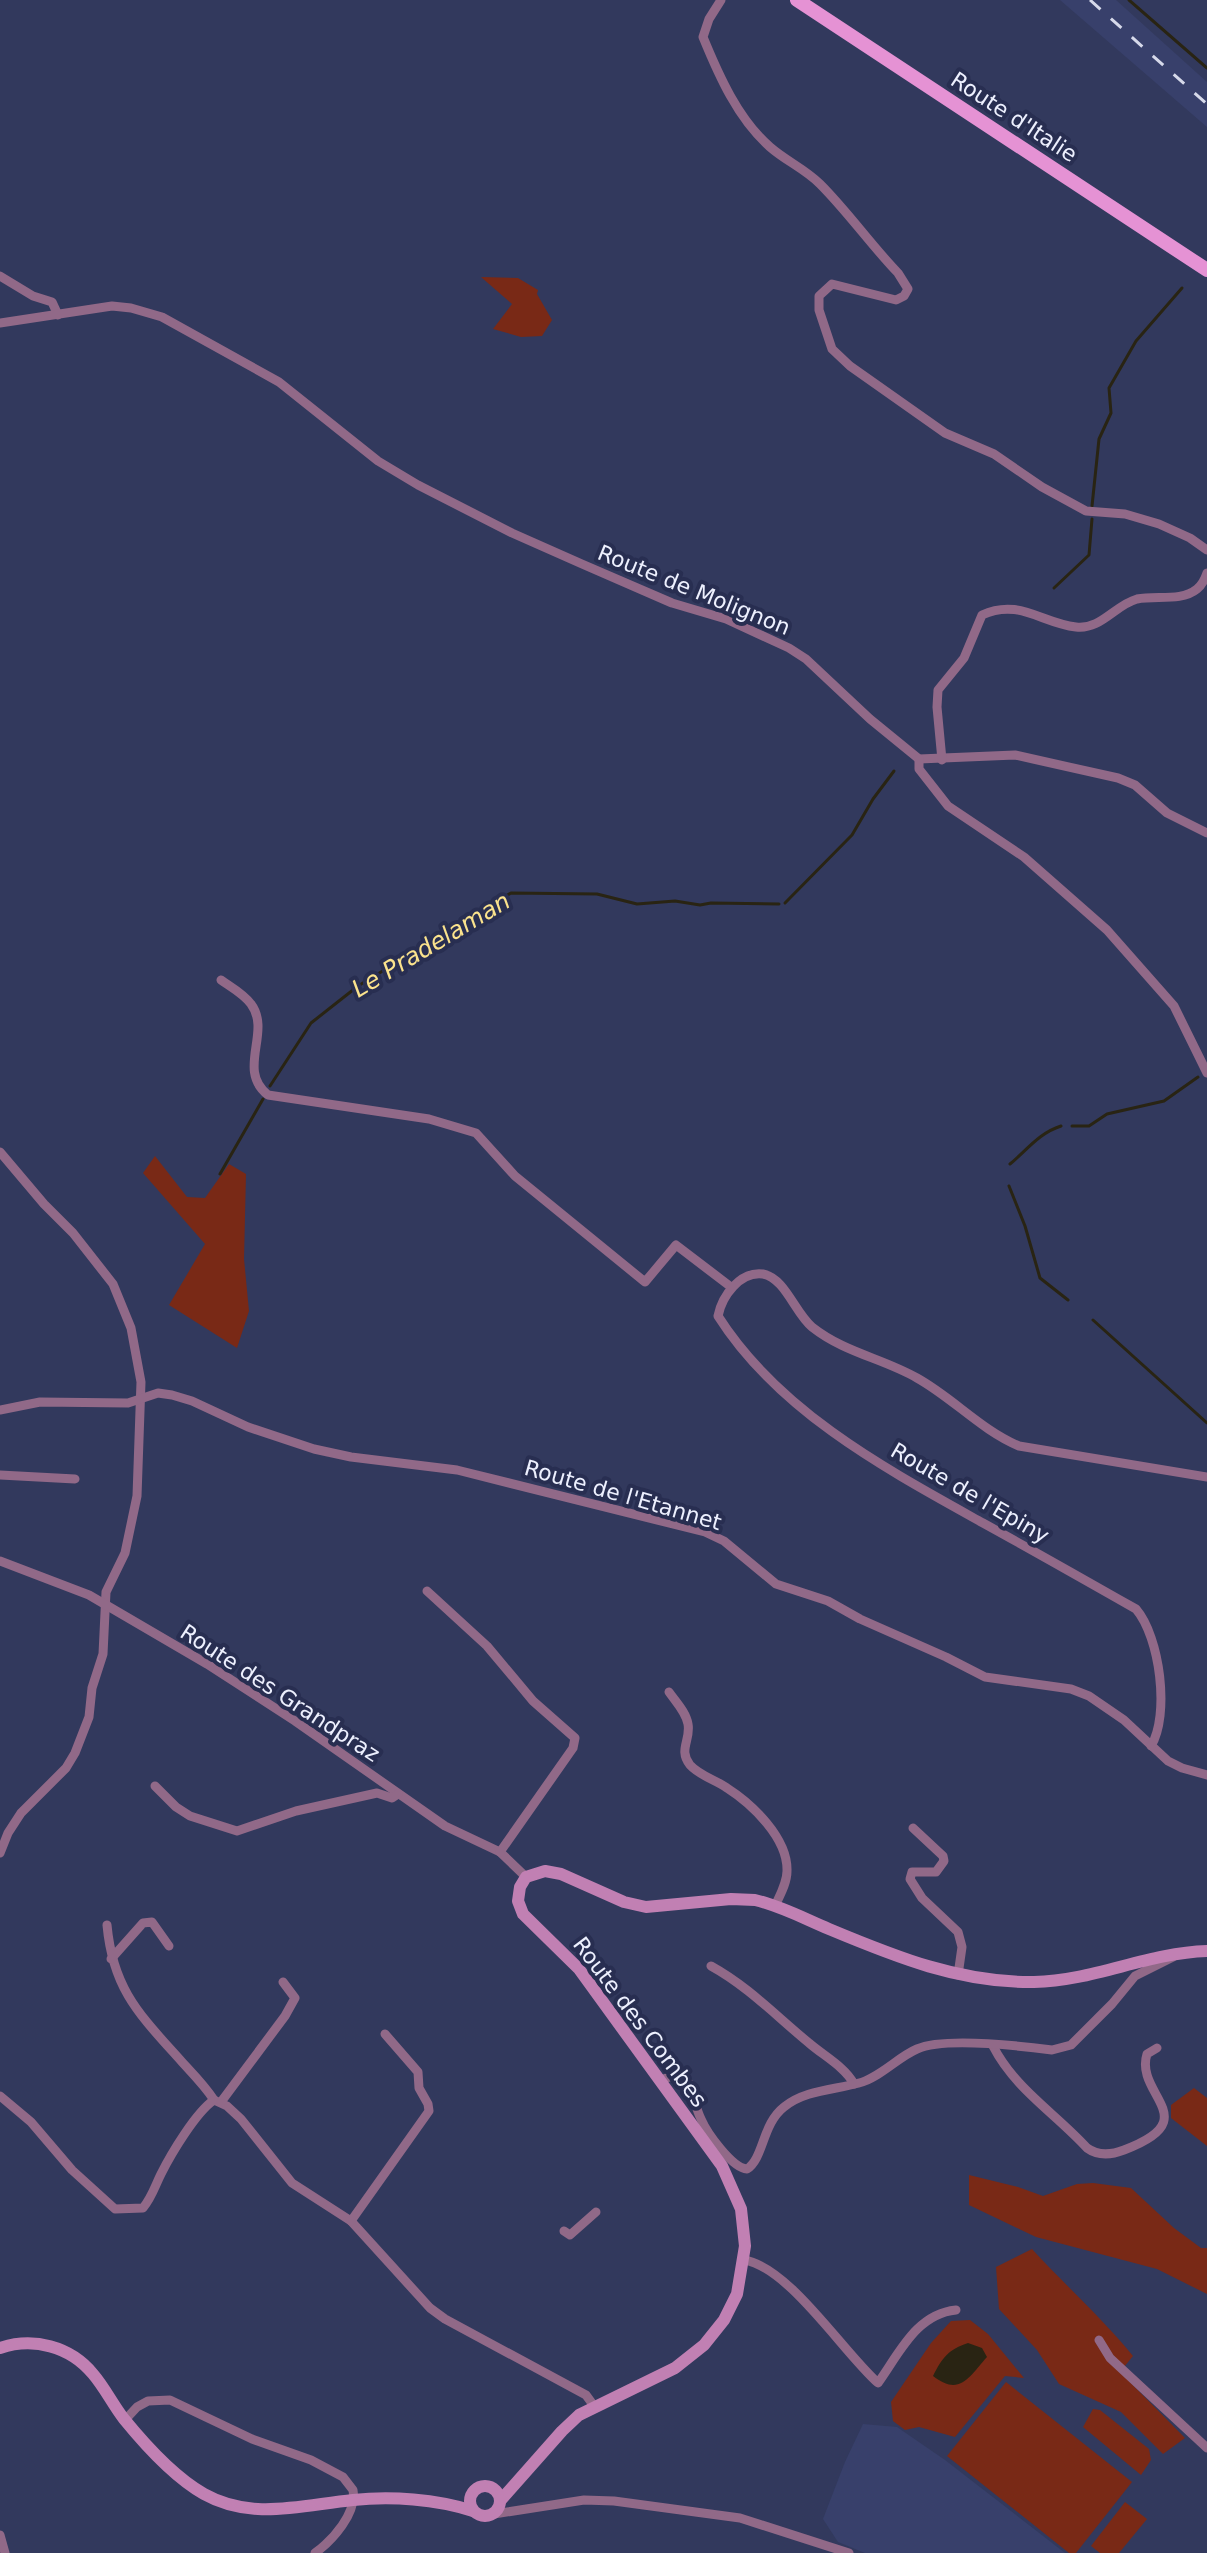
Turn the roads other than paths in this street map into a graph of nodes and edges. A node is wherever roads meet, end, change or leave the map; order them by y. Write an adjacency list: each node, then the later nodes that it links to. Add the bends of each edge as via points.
1 (721, 0): 7 (street, via 703,37 720,80 757,135 821,186 908,289 896,300 832,284 825,288 819,310 832,349 945,433 994,454 1086,511 1159,524)
2 (797, 0): 3 (main road, Route d'Italie)
3 (1207, 270)
4 (0, 276): 5 (street, via 52,302)
5 (58, 315): 6 (street, Route de Molignon); 9 (street, Route de Molignon, via 131,308 152,313 216,346 279,382 378,461 418,485 582,564 789,648)
6 (0, 323)
7 (1207, 550)
8 (1207, 573): 10 (street, via 1197,589 1182,596 1135,600 1093,626 1076,627 1010,607 982,615 964,658 938,690)
9 (919, 759): 10 (street); 13 (street, via 919,769 948,806 1024,857 1116,940 1174,1006)
10 (942, 760): 11 (street, via 1015,755 1118,778 1135,785 1167,813)
11 (1207, 833)
12 (221, 980): 15 (street, via 245,997 256,1013 253,1071 268,1095 429,1119 476,1133 515,1176 645,1282 676,1245)
13 (1207, 1073)
14 (0, 1152): 16 (street, via 113,1284 137,1349)
15 (731, 1287): 19 (street, via 752,1274 767,1275 812,1327 853,1352 918,1378 1019,1446); 25 (street, Route de l'Epiny, via 718,1316 731,1337 834,1435 1136,1609 1151,1633 1158,1676 1159,1726)
16 (140, 1400): 17 (street, Route de l'Etannet, via 40,1402); 23 (street, via 137,1496 125,1553 106,1592); 25 (street, Route de l'Etannet, via 158,1393 172,1395 314,1449 457,1470 705,1532 776,1584 828,1601 985,1677 1089,1696)
17 (0, 1410)
18 (0, 1475): 20 (street)
19 (1207, 1477)
20 (75, 1479)
21 (0, 1561): 23 (street, Route des Grandpraz)
22 (427, 1591): 30 (street, via 575,1738)
23 (106, 1605): 28 (street, Route des Grandpraz, via 278,1709); 31 (street, via 103,1654 75,1753 21,1813)
24 (669, 1692): 33 (street, via 687,1720 688,1762 739,1796 780,1842 787,1873)
25 (1151, 1746): 26 (street, Route de l'Etannet, via 1168,1761)
26 (1207, 1775)
27 (155, 1786): 28 (street, via 190,1816 237,1831 296,1811 377,1793 392,1798)
28 (398, 1794): 30 (street, Route des Grandpraz, via 445,1826)
29 (913, 1828): 40 (street, via 943,1856 936,1872 917,1870 910,1879 958,1932)
30 (500, 1852): 32 (street, Route des Grandpraz)
31 (0, 1853)
32 (526, 1877): 33 (street, via 553,1872 646,1907 731,1899); 45 (street, Route des Combes, via 518,1894 523,1914 573,1962)
33 (775, 1906): 40 (street, via 907,1961)
34 (107, 1925): 38 (street)
35 (169, 1946): 38 (street, via 152,1922 143,1923)
36 (1207, 1951): 37 (street)
37 (1173, 1953): 40 (street, via 1060,1980); 43 (street, via 1168,1961 1127,1982 1066,2048)
38 (111, 1959): 48 (street, via 141,2015)
39 (711, 1966): 46 (street, via 751,1991)
40 (958, 1975)
41 (283, 1982): 48 (street, via 295,1998)
42 (385, 2034): 50 (street, via 418,2072 429,2111)
43 (993, 2046): 44 (street, via 1041,2106 1087,2148 1107,2154 1134,2146 1163,2124 1164,2108 1145,2065 1147,2054); 46 (street, via 918,2048)
44 (1157, 2048)
45 (660, 2080): 46 (street, via 676,2075 688,2082 701,2120 731,2161 747,2169 756,2162 771,2120 784,2106); 52 (street, Route des Combes, via 731,2181 742,2217)
46 (854, 2084)
47 (0, 2096): 48 (street, via 92,2189 115,2209 129,2210 143,2208 152,2197 204,2109)
48 (218, 2101): 50 (street, via 241,2119 292,2183)
49 (596, 2212): 51 (street, via 570,2235)
50 (351, 2221): 56 (street, via 430,2308 586,2395)
51 (564, 2231)
52 (744, 2260): 53 (street, via 793,2292 878,2383 919,2325); 56 (street, Route des Combes, via 737,2294 704,2345 665,2373)
53 (956, 2310)
54 (1099, 2340): 58 (street, via 1110,2358)
55 (1, 2348): 57 (street, via 38,2343 75,2357)
56 (594, 2406): 59 (street, Route des Combes, via 566,2426)
57 (125, 2420): 62 (street, via 185,2481 224,2504 265,2511); 62 (street, via 151,2400 176,2402 329,2469 349,2482)
58 (1207, 2448)
59 (525, 2474): 60 (street); 63 (street, Route des Combes)
60 (487, 2486): 61 (street); 63 (street)
61 (473, 2491): 64 (street); 65 (street)
62 (355, 2500): 64 (street); 70 (street, via 333,2536)
63 (501, 2500): 66 (street); 67 (street, Route des Combes)
64 (438, 2503): 65 (street)
65 (473, 2511): 67 (street, via 483,2517)
66 (515, 2511): 67 (street); 71 (street, via 593,2500 696,2512 757,2523)
67 (494, 2514)
68 (0, 2535): 69 (street)
69 (5, 2553)
70 (315, 2553)
71 (849, 2553)

